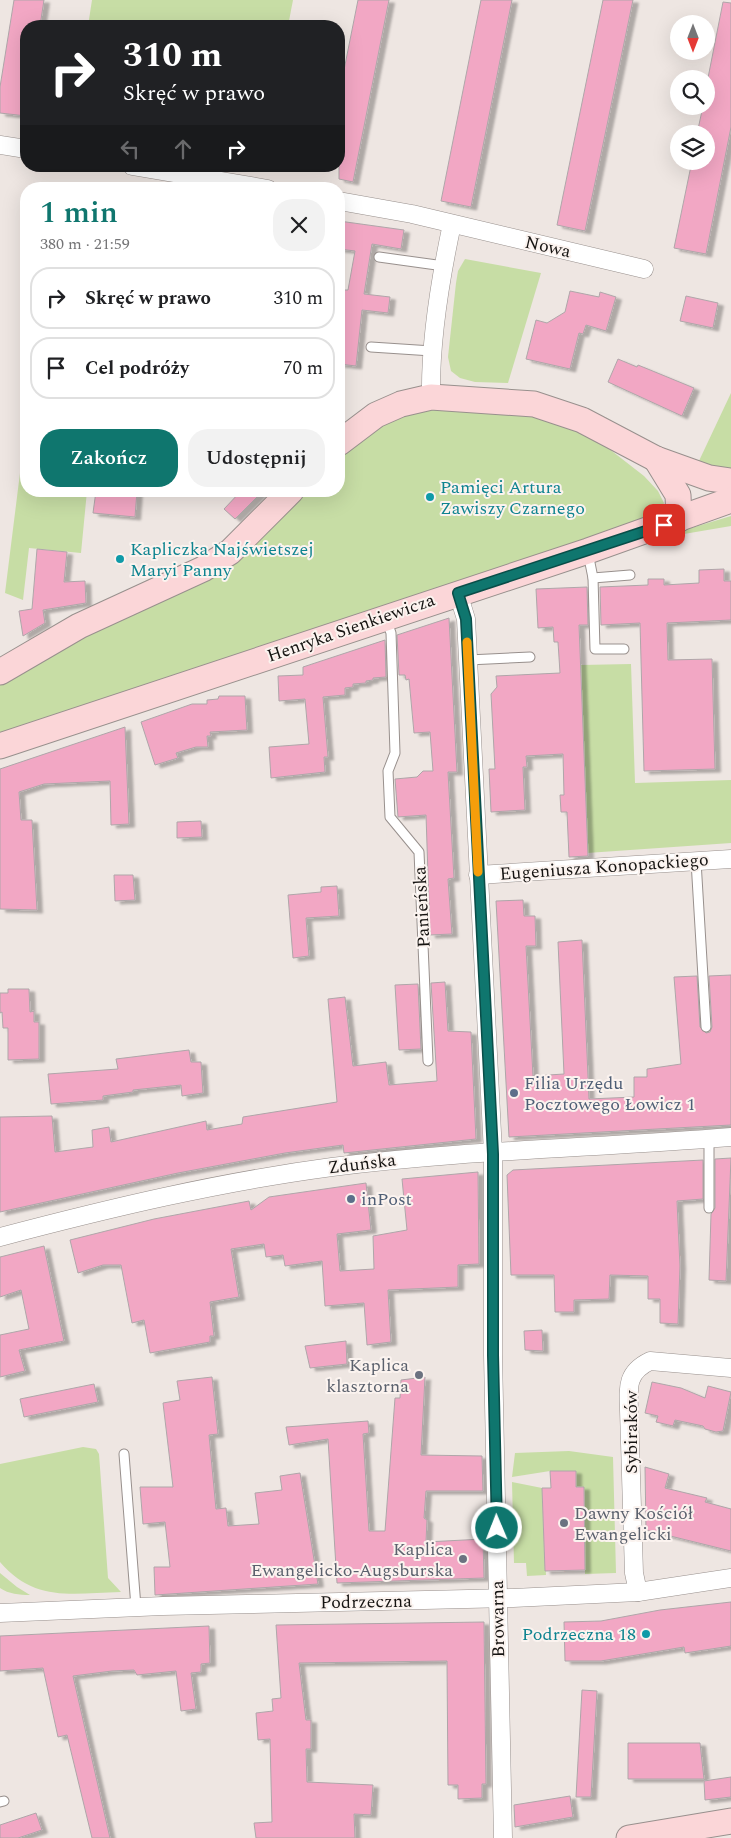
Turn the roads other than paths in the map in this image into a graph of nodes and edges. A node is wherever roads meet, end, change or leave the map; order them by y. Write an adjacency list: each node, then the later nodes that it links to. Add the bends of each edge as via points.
1 (0, 145): 2 (street)
2 (20, 148)
3 (165, 172): 4 (street)
4 (220, 182)
5 (345, 202): 6 (street, Nowa)
6 (452, 224): 8 (street); 9 (street, Nowa)
7 (379, 257): 8 (lane)
8 (444, 266): 11 (street)
9 (644, 269)
10 (371, 347): 11 (lane)
11 (432, 351): 12 (street)
12 (431, 397): 13 (street, via 401,404 376,415); 14 (street, via 534,404 582,420)
13 (345, 437)
14 (656, 459): 15 (street, via 709,478); 18 (street, via 678,494)
15 (731, 481)
16 (285, 497): 27 (street, via 230,552 203,569 79,626)
17 (731, 500): 18 (street, Henryka Sienkiewicza)
18 (679, 519): 19 (street, Henryka Sienkiewicza)
19 (588, 551): 21 (lane); 22 (street, Henryka Sienkiewicza)
20 (630, 575): 21 (lane)
21 (593, 578): 24 (lane, via 595,649)
22 (458, 593): 23 (street, Henryka Sienkiewicza); 26 (street, Browarna, via 466,619)
23 (385, 617): 28 (street, Henryka Sienkiewicza); 33 (lane, Panieńska, via 391,633 395,753 388,771 390,818 419,852)
24 (624, 649)
25 (530, 657): 26 (lane)
26 (468, 660): 31 (street, Browarna)
27 (0, 672)
28 (0, 746)
29 (731, 858): 30 (street, Eugeniusza Konopackiego)
30 (696, 861): 31 (street, Eugeniusza Konopackiego); 32 (lane)
31 (478, 875): 36 (street, Browarna)
32 (706, 1027)
33 (428, 1060)
34 (731, 1137): 35 (street, Zduńska)
35 (709, 1139): 36 (street, Zduńska); 37 (lane)
36 (493, 1154): 38 (street, Zduńska, via 403,1159 250,1179); 43 (street, Browarna)
37 (709, 1208)
38 (0, 1237)
39 (731, 1368): 42 (street, Sybiraków, via 650,1361 639,1366 632,1376 628,1390 634,1573)
40 (124, 1454): 44 (lane)
41 (731, 1578): 42 (street, Podrzeczna)
42 (638, 1592): 43 (street, Podrzeczna)
43 (497, 1599): 44 (street, Podrzeczna); 47 (street, Browarna)
44 (136, 1608): 45 (street, Podrzeczna)
45 (0, 1613)
46 (731, 1821): 48 (street)
47 (502, 1838)
48 (629, 1838)

